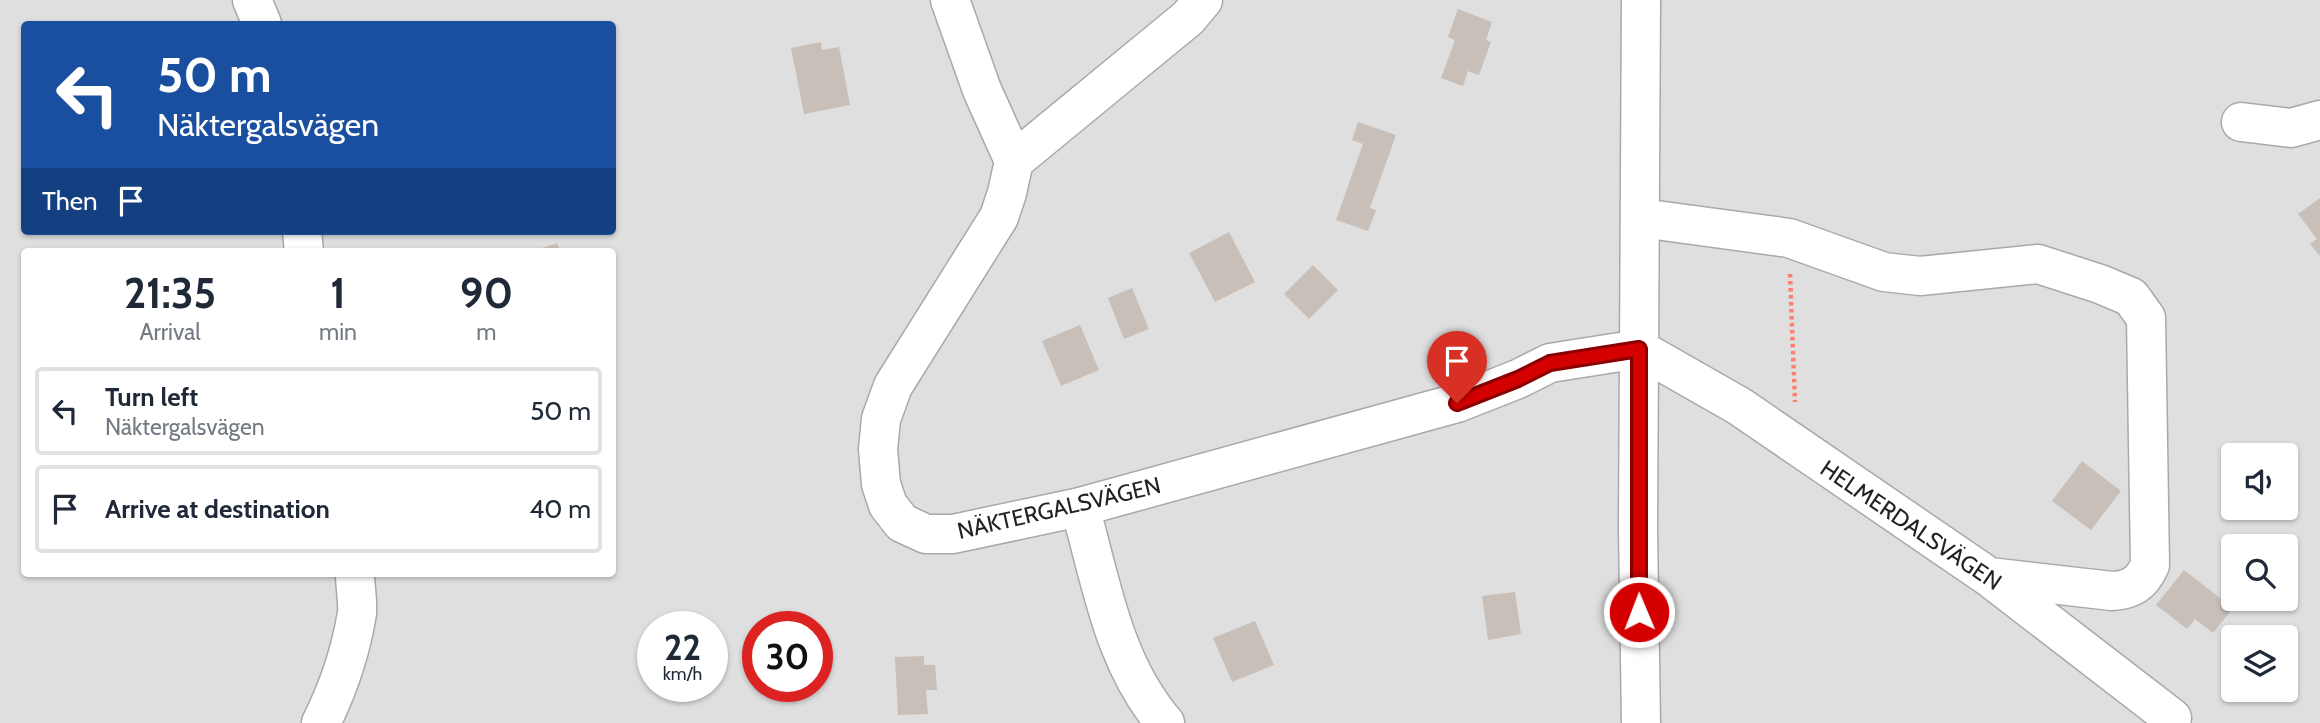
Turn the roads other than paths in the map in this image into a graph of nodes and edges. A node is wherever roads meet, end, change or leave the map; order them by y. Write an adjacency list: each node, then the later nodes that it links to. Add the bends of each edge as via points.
1 (252, 0): 5 (street)
2 (950, 0): 8 (street, via 982,90)
3 (1203, 0): 8 (street, via 1188,18)
4 (1641, 0): 9 (street)
5 (261, 21)
6 (2320, 120): 7 (street, via 2291,128)
7 (2241, 122)
8 (1014, 161): 11 (street, NÄKTERGALSVÄGEN, via 999,217 893,386 881,419 881,484 888,505 902,523 926,534 953,534)
9 (1641, 218): 10 (street); 13 (street, via 1789,238 1884,272 1920,276 2038,264 2131,297 2146,318 2150,565 2144,579 2128,590 2112,591)
10 (1639, 349): 11 (street, NÄKTERGALSVÄGEN, via 1550,363 1457,403); 13 (street, HELMERDALSVÄGEN, via 1739,406); 17 (street)
11 (1080, 507): 16 (street, via 1117,641 1136,683)
12 (355, 577): 15 (street, via 357,610)
13 (1989, 577): 14 (street, HELMERDALSVÄGEN)
14 (2172, 718)
15 (321, 723)
16 (1165, 723)
17 (1641, 723)

